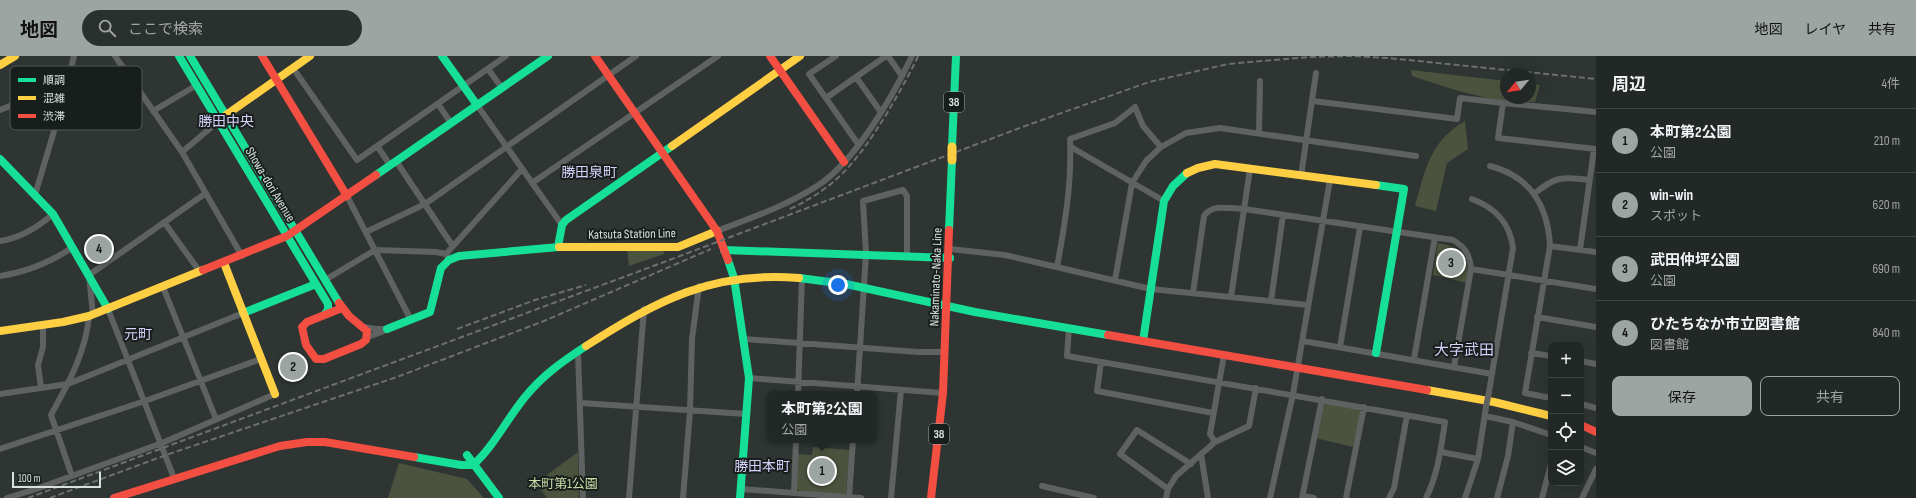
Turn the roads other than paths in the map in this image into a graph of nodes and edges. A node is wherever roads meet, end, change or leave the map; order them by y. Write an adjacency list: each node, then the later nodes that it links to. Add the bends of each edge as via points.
1 (15, 56): 20 (street)
2 (74, 56): 21 (street)
3 (115, 56): 22 (street)
4 (179, 56): 32 (street, Showa-dori Avenue)
5 (190, 56): 49 (street, Showa-dori Avenue)
6 (262, 56): 30 (street)
7 (310, 56): 23 (street)
8 (442, 56): 33 (street)
9 (506, 56): 24 (street)
10 (595, 56): 27 (street)
11 (636, 56): 27 (street)
12 (718, 56): 48 (street)
13 (770, 56): 25 (street)
14 (800, 56): 25 (street)
15 (836, 56): 36 (street, via 809,74)
16 (887, 56): 28 (street); 29 (street)
17 (912, 56): 28 (street)
18 (956, 56): 102 (street, Nakaminato-Naka Line / 38, bridge)
19 (546, 57): 34 (street)
20 (0, 65)
21 (72, 66)
22 (122, 66)
23 (293, 68): 30 (street); 55 (street, via 357,160)
24 (488, 69): 33 (street); 34 (street)
25 (780, 70): 61 (street); 64 (street)
26 (1316, 73): 37 (street)
27 (608, 76): 48 (street); 58 (street)
28 (902, 76): 46 (street)
29 (856, 77): 36 (street); 46 (street)
30 (276, 80): 49 (street); 77 (street)
31 (1260, 81): 52 (street)
32 (197, 85): 45 (street); 49 (street, Showa-dori Avenue)
33 (463, 86): 39 (street); 42 (street)
34 (502, 88): 42 (street)
35 (142, 95): 45 (street)
36 (826, 98): 54 (street)
37 (1313, 101): 38 (street, via 1457,119 1460,98); 53 (street)
38 (1500, 103)
39 (438, 104): 50 (street); 55 (street)
40 (1503, 104): 59 (street, via 1498,138)
41 (1513, 104): 47 (street)
42 (477, 105): 50 (street); 58 (street)
43 (10, 106): 44 (street)
44 (0, 110)
45 (153, 111): 60 (street)
46 (880, 111): 54 (street)
47 (1596, 112)
48 (634, 113): 61 (street); 72 (street)
49 (222, 118): 60 (street); 91 (street, Showa-dori Avenue)
50 (451, 124): 65 (street)
51 (55, 130): 76 (street)
52 (1259, 133): 53 (street); 57 (street, via 1212,129 1186,134)
53 (1307, 140): 62 (street); 69 (street)
54 (858, 144): 64 (street)
55 (377, 146): 65 (street)
56 (1070, 146): 57 (street, via 1070,139 1115,123 1135,107 1143,126); 73 (street); 108 (street, via 1066,218)
57 (1161, 146): 73 (street, via 1146,161)
58 (506, 148): 67 (street); 80 (street)
59 (1595, 149): 71 (street)
60 (182, 152): 74 (street)
61 (662, 152): 86 (street); 88 (street)
62 (1416, 156)
63 (1, 161): 76 (street)
64 (844, 162): 88 (street, via 818,186 795,199)
65 (393, 163): 77 (street); 80 (street)
66 (1490, 166): 75 (street, via 1508,172)
67 (522, 169): 72 (street); 94 (street)
68 (1250, 169): 69 (street); 79 (street, via 1215,164 1192,170 1173,184); 81 (street)
69 (1302, 176): 70 (street)
70 (1330, 180): 84 (street); 89 (street, via 1404,189)
71 (1589, 180): 75 (street, via 1572,177 1554,179); 100 (street)
72 (532, 183): 86 (street)
73 (1132, 183): 79 (street); 117 (street)
74 (206, 193): 85 (street); 104 (street)
75 (1535, 193): 95 (street, via 1545,214)
76 (35, 195): 82 (street)
77 (347, 196): 90 (street); 91 (street)
78 (1472, 199): 112 (street, via 1494,210 1507,227 1512,237 1513,248)
79 (1164, 201): 123 (street)
80 (425, 204): 90 (street); 94 (street)
81 (1244, 209): 83 (street); 125 (street, via 1214,208 1207,211 1202,226); 126 (street)
82 (53, 214): 93 (street, via 33,230 11,240); 96 (street)
83 (1283, 215): 84 (street); 127 (street)
84 (1323, 221): 87 (street); 128 (street)
85 (164, 222): 110 (street); 111 (street)
86 (562, 225): 97 (street)
87 (1360, 227): 89 (street); 150 (street)
88 (717, 231): 97 (street, Katsuta Station Line, via 678,247); 99 (street)
89 (1396, 231): 92 (street); 154 (street)
90 (366, 232): 98 (street)
91 (292, 234): 104 (street); 116 (street, Showa-dori Avenue); 119 (street, Showa-dori Avenue)
92 (1435, 237): 109 (street, via 1460,244 1469,256); 160 (street)
93 (0, 241)
94 (452, 245): 106 (street)
95 (1550, 246): 100 (street); 118 (street)
96 (73, 247): 111 (street); 113 (street, via 55,259 18,273)
97 (558, 248): 106 (street, Katsuta Station Line)
98 (375, 250): 106 (street, via 436,252); 116 (street); 137 (street)
99 (724, 250): 103 (street); 115 (street)
100 (1580, 250): 101 (street)
101 (1596, 252)
102 (950, 253): 105 (street); 108 (street, via 1005,255); 129 (street, Nakaminato-Naka Line / 38)
103 (866, 254): 105 (street); 105 (street, via 863,201 903,190 907,196); 122 (street)
104 (242, 256): 107 (street)
105 (907, 256)
106 (447, 257): 137 (street, via 439,274 430,312)
107 (224, 263): 110 (street); 133 (street)
108 (1057, 267): 117 (street)
109 (1471, 269): 112 (street); 164 (street)
110 (200, 272): 121 (street)
111 (89, 275): 131 (street); 135 (street)
112 (1510, 275): 118 (street); 166 (street)
113 (0, 276)
114 (802, 277): 115 (street); 122 (street); 149 (street)
115 (734, 278): 120 (street); 146 (street)
116 (325, 280): 130 (street, Showa-dori Avenue)
117 (1115, 280): 123 (street)
118 (1545, 280): 124 (street); 136 (street)
119 (316, 284): 133 (street); 134 (street, Showa-dori Avenue, via 328,304 328,310)
120 (699, 286): 132 (street); 190 (street, via 692,340)
121 (163, 287): 131 (street); 144 (street)
122 (863, 289): 129 (street); 151 (street)
123 (1151, 289): 125 (street); 147 (street)
124 (1596, 289)
125 (1193, 293): 126 (street)
126 (1231, 297): 127 (street)
127 (1271, 301): 128 (street)
128 (1308, 305): 148 (street)
129 (948, 306): 141 (street); 152 (street, Nakaminato-Naka Line / 38)
130 (342, 308): 134 (street); 139 (street, Showa-dori Avenue)
131 (108, 309): 135 (street); 158 (street)
132 (644, 309): 153 (street); 188 (street)
133 (244, 313): 144 (street); 159 (street)
134 (324, 314): 145 (street, via 302,327 310,353 316,359 324,359 361,344)
135 (91, 316): 138 (street); 171 (street)
136 (1537, 317): 140 (street); 155 (street)
137 (411, 320): 142 (street)
138 (43, 325): 143 (street); 173 (street, via 43,347 38,365)
139 (364, 327): 142 (street); 145 (street)
140 (1596, 327)
141 (1070, 328): 147 (street); 161 (street, via 1067,356)
142 (387, 329): 145 (street)
143 (0, 330)
144 (183, 336): 158 (street); 168 (street)
145 (368, 337)
146 (744, 339): 149 (street); 167 (street)
147 (1143, 341): 156 (street)
148 (1302, 341): 150 (street); 165 (street)
149 (800, 343): 151 (street); 170 (street)
150 (1340, 346): 154 (street)
151 (860, 348): 152 (street); 172 (street)
152 (946, 352): 178 (street, Nakaminato-Naka Line / 38)
153 (578, 353): 185 (street); 214 (street, via 538,382)
154 (1376, 353): 160 (street)
155 (1532, 353): 157 (street); 182 (street, via 1525,393)
156 (1224, 355): 165 (street); 169 (street)
157 (1548, 356)
158 (128, 359): 171 (street); 184 (street)
159 (261, 359): 168 (street); 180 (street)
160 (1414, 359): 164 (street)
161 (1101, 362): 169 (street); 191 (street, via 1097,391)
162 (1584, 362): 163 (street)
163 (1596, 364)
164 (1454, 366): 166 (street)
165 (1298, 368): 181 (street); 194 (street, via 1494,402)
166 (1492, 374): 195 (street, bridge)
167 (749, 378): 170 (street); 192 (street)
168 (200, 381): 184 (street); 196 (street)
169 (1219, 381): 174 (street); 191 (street)
170 (798, 382): 172 (street); 176 (street)
171 (68, 384): 173 (street); 199 (street, via 51,415)
172 (858, 386): 175 (street); 177 (street)
173 (41, 388): 179 (street)
174 (1256, 388): 181 (street); 202 (street, via 1249,426)
175 (901, 390): 178 (street); 233 (street)
176 (798, 391)
177 (857, 391)
178 (943, 393): 234 (street, Nakaminato-Naka Line / 38)
179 (0, 394)
180 (275, 394): 196 (street)
181 (1293, 394): 183 (street); 238 (street)
182 (1548, 397)
183 (1322, 399): 187 (street); 224 (street)
184 (145, 401): 199 (street); 203 (street)
185 (581, 403): 188 (street); 228 (street)
186 (1584, 405): 189 (street)
187 (1364, 407): 193 (street); 240 (street)
188 (637, 408): 190 (street); 229 (street)
189 (1596, 408)
190 (690, 410): 192 (street); 230 (street)
191 (1213, 413): 202 (street, via 1210,434)
192 (746, 414): 222 (street)
193 (1407, 415): 208 (street, via 1445,422); 241 (street, via 1394,488)
194 (1548, 415)
195 (1485, 416): 197 (street); 212 (street)
196 (216, 419): 203 (street)
197 (1513, 422): 201 (street); 244 (street, via 1508,456)
198 (1584, 426): 200 (street)
199 (56, 431): 207 (street); 217 (street)
200 (1596, 432)
201 (1548, 434)
202 (1215, 442): 210 (street)
203 (162, 443): 217 (street); 218 (street)
204 (796, 443): 221 (street)
205 (853, 443): 231 (street)
206 (1584, 448): 209 (street)
207 (0, 449)
208 (1441, 452): 212 (street); 242 (street)
209 (1596, 453)
210 (1201, 454): 213 (street); 237 (street)
211 (467, 455): 214 (street)
212 (1478, 459): 243 (street)
213 (1191, 464): 220 (street, via 1176,476); 220 (street, via 1137,430 1120,454)
214 (474, 465): 218 (street, via 467,466 325,442 307,442 280,446); 227 (street)
215 (1596, 469): 246 (street)
216 (1548, 475): 245 (street)
217 (72, 476): 225 (street)
218 (174, 478): 226 (street)
219 (1042, 486): 235 (street)
220 (1168, 489): 236 (street)
221 (794, 493): 222 (street); 223 (street)
222 (741, 494)
223 (802, 496): 231 (street)
224 (1302, 497): 239 (street)
225 (7, 498)
226 (114, 498)
227 (499, 498)
228 (583, 498)
229 (629, 498)
230 (684, 498)
231 (849, 498): 232 (street)
232 (861, 498)
233 (892, 498)
234 (931, 498)
235 (1094, 498)
236 (1166, 498)
237 (1208, 498)
238 (1270, 498)
239 (1314, 498)
240 (1346, 498)
241 (1389, 498)
242 (1426, 498)
243 (1465, 498)
244 (1497, 498)
245 (1542, 498)
246 (1582, 498)

